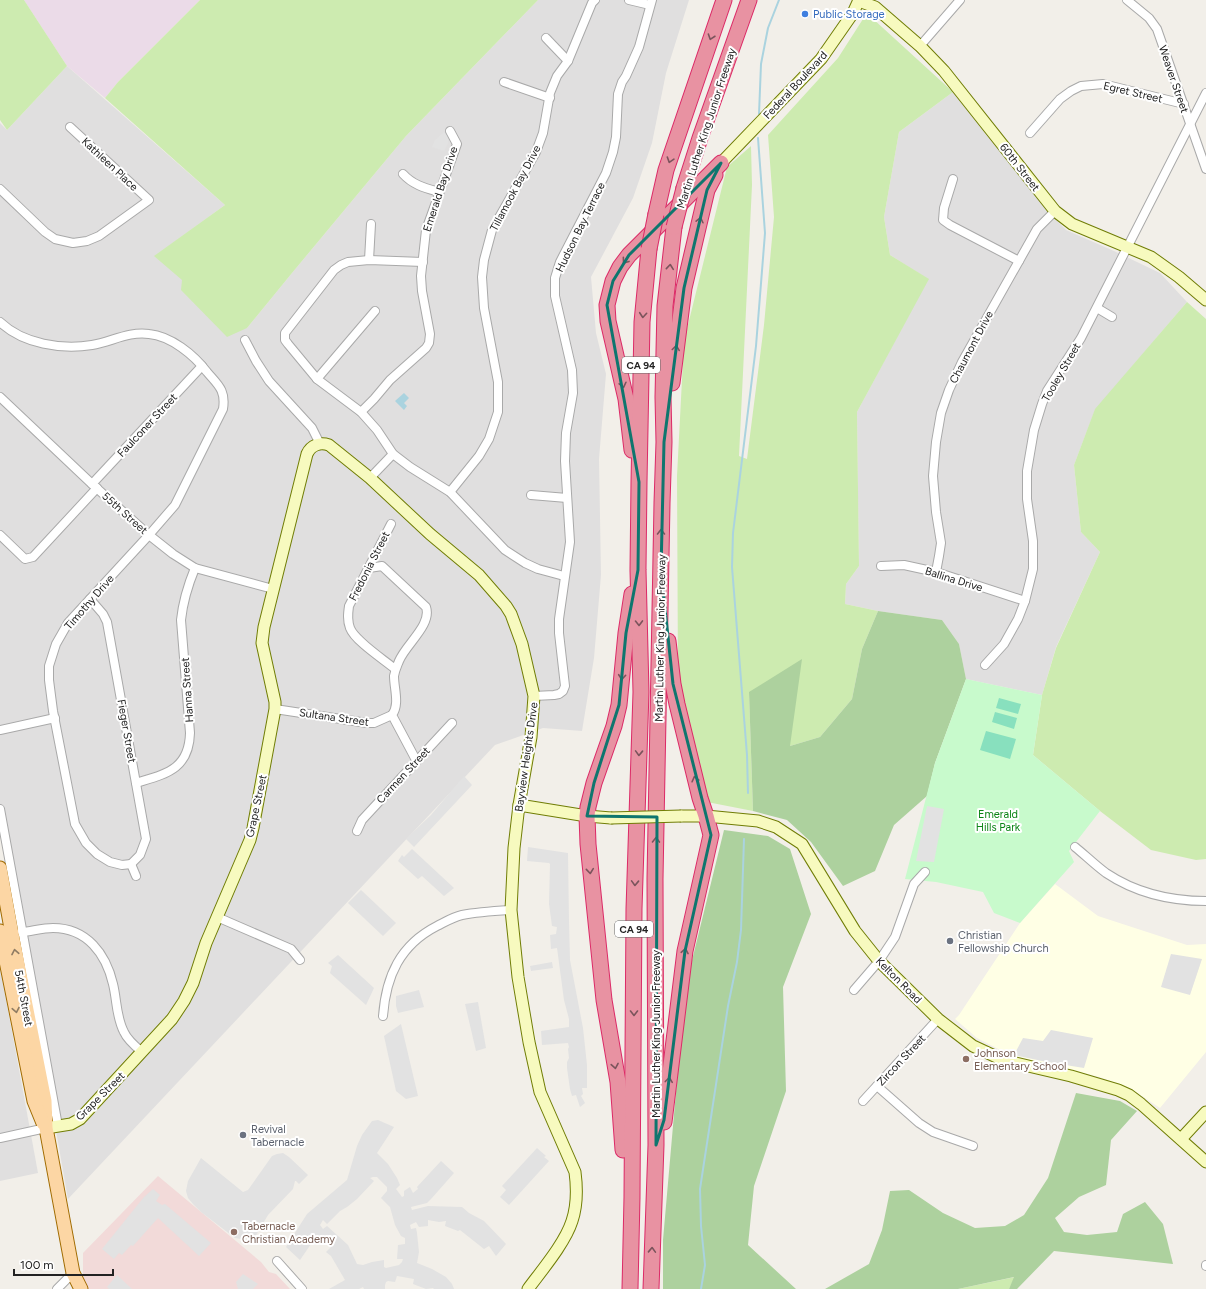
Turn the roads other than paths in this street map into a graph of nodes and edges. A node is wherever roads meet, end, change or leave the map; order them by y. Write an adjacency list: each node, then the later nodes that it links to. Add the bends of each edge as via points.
1 (595, 0): 11 (street, Tillamook Bay Drive)
2 (629, 0): 8 (street)
3 (724, 0): 46 (highway, Martin Luther King Junior Freeway / CA 94, one-way to 46, bridge, via 666,170 649,249 642,322)
4 (748, 0): 42 (highway, Martin Luther King Junior Freeway / CA 94, one-way to 4, bridge, via 665,306 674,227 700,138)
5 (859, 0): 10 (street, 60th Street, via 874,7); 20 (street, Federal Boulevard, via 853,13 822,57)
6 (960, 0): 10 (street)
7 (1127, 0): 15 (street, Weaver Street, via 1149,18 1157,29)
8 (651, 3): 50 (street, Hudson Bay Terrace, via 638,47 618,94 614,152 606,173 560,262 555,278 555,296 572,370 573,393 565,461)
9 (546, 38): 11 (street)
10 (920, 46): 26 (street, 60th Street, via 944,71)
11 (568, 61): 14 (street, Tillamook Bay Drive, via 557,76)
12 (504, 82): 14 (street)
13 (1206, 93): 16 (street, Tooley Street)
14 (550, 98): 48 (street, Tillamook Bay Drive, via 543,133 536,152 492,230 484,260 484,308 498,382 498,412 483,450)
15 (1184, 104): 16 (street, Weaver Street); 19 (street, Egret Street, via 1103,84 1081,86 1060,99)
16 (1190, 125): 21 (street, Weaver Street); 28 (street, Tooley Street)
17 (70, 127): 24 (street, Kathleen Place, via 149,200 99,236 73,243 61,241 45,232)
18 (450, 131): 25 (street, Emerald Bay Drive, via 457,144)
19 (1030, 133)
20 (721, 163): 42 (highway, one-way to 20, via 684,288 707,190); 46 (highway, one-way to 46, via 629,255 613,281 607,304 608,321 626,399)
21 (1206, 169)
22 (403, 174): 25 (street, via 409,181)
23 (953, 179): 30 (street, via 943,220)
24 (0, 189)
25 (439, 192): 31 (street, Emerald Bay Drive, via 426,230)
26 (1055, 211): 28 (street, 60th Street, via 1072,224); 30 (street, Chaumont Drive, via 1037,229)
27 (371, 224): 29 (street)
28 (1128, 247): 32 (street, 60th Street, via 1151,257); 33 (street, Tooley Street)
29 (369, 260): 31 (street); 39 (street, via 348,262 334,270 285,333 285,340)
30 (1019, 261): 59 (street, Chaumont Drive, via 962,362 941,413 933,476 941,543)
31 (423, 262): 41 (street, Emerald Bay Drive, via 422,291 430,334 429,343)
32 (1206, 300)
33 (1097, 308): 35 (street); 63 (street, Tooley Street, via 1047,391 1034,430 1027,485 1033,569)
34 (375, 311): 39 (street)
35 (1112, 317)
36 (0, 322): 38 (street, Timothy Drive, via 35,342 57,347 92,345 133,334 160,336 184,349)
37 (245, 340): 43 (street, via 269,381 312,428)
38 (202, 366): 47 (street, Faulconer Street); 53 (street, Timothy Drive, via 222,390 223,409 175,505)
39 (317, 379): 41 (street)
40 (0, 397): 47 (street, 55th Street)
41 (361, 412): 44 (street)
42 (664, 442): 58 (highway, Martin Luther King Junior Freeway / CA 94, one-way to 42)
43 (320, 444): 45 (street, Bayview Heights Drive, via 329,445); 61 (street, Grape Street, via 312,447 307,454)
44 (393, 454): 45 (street); 48 (street)
45 (370, 478): 66 (street, Bayview Heights Drive, via 479,575 506,606 522,644)
46 (639, 482): 57 (highway, Martin Luther King Junior Freeway / CA 94)
47 (94, 486): 52 (street, Faulconer Street, via 33,557 25,559); 53 (street, 55th Street)
48 (450, 492): 60 (street, via 514,557 538,569)
49 (531, 495): 50 (street)
50 (567, 498): 60 (street, Hudson Bay Terrace, via 570,542)
51 (391, 524): 56 (street, Fredonia Street)
52 (0, 535)
53 (149, 535): 55 (street, 55th Street); 62 (street, Timothy Drive)
54 (881, 566): 59 (street, Ballina Drive, via 904,565)
55 (196, 568): 61 (street, 55th Street); 73 (street, Hanna Street, via 190,580 181,620 189,745 184,757 170,771)
56 (369, 568): 65 (street, Fredonia Street, via 349,606 349,626 356,638); 65 (street, via 382,566 427,610 426,621)
57 (638, 570): 76 (highway, one-way to 76, via 630,602 619,705 594,782); 111 (highway, Martin Luther King Junior Freeway / CA 94, one-way to 111, via 641,692 634,909)
58 (661, 571): 77 (highway, one-way to 58, via 673,684); 101 (highway, Martin Luther King Junior Freeway / CA 94, one-way to 58, via 655,879)
59 (936, 572): 63 (street, Ballina Drive)
60 (564, 576): 66 (street, Hudson Bay Terrace, via 558,633 564,692)
61 (273, 590): 67 (street, Grape Street, via 262,643)
62 (90, 599): 69 (street, Timothy Drive, via 67,625 53,652 49,680); 73 (street, Fieger Street, via 107,622)
63 (1026, 602): 64 (street, Tooley Street, via 1004,644)
64 (985, 665)
65 (395, 669): 68 (street, via 396,709)
66 (534, 696): 74 (street, Bayview Heights Drive, via 531,737)
67 (275, 709): 68 (street, Sultana Street, via 367,723 374,723); 86 (street, Grape Street, via 250,840)
68 (392, 715): 72 (street)
69 (55, 718): 71 (street); 80 (street, Timothy Drive, via 75,824 86,843 97,854 110,862)
70 (452, 723): 72 (street, Carmen Street)
71 (0, 730)
72 (416, 760): 78 (street, Carmen Street, via 362,820)
73 (136, 783): 80 (street, Fieger Street, via 146,839 140,856)
74 (519, 805): 76 (street, Kelton Road); 85 (street, Bayview Heights Drive)
75 (0, 809): 88 (street)
76 (587, 816): 77 (street, Kelton Road, bridge); 111 (highway, one-way to 111, via 604,1000 622,1117)
77 (706, 816): 90 (street, Kelton Road, via 758,821 776,827 802,844 855,931); 101 (highway, one-way to 77, via 664,1120 685,951 711,835)
78 (357, 831)
79 (1075, 847): 84 (street, via 1105,872 1133,888 1177,900)
80 (132, 864): 83 (street)
81 (0, 868): 98 (main road, 54th Street, one-way to 81)
82 (925, 872): 90 (street, via 914,884 895,937)
83 (136, 876)
84 (1206, 901)
85 (511, 910): 92 (street, via 462,915 428,931 410,945 393,971 384,996); 110 (street, Bayview Heights Drive, via 518,977 540,1092 575,1172 576,1180 575,1209 567,1234)
86 (216, 917): 89 (street, via 290,949); 94 (street, Grape Street, via 187,995 172,1019)
87 (0, 931): 98 (main road, 54th Street, one-way to 98, via 34,1101)
88 (22, 932): 94 (street, via 59,928 79,934 92,943 108,966 124,1034); 98 (street)
89 (300, 960)
90 (879, 961): 91 (street); 93 (street, Kelton Road)
91 (854, 990)
92 (383, 1016)
93 (938, 1019): 95 (street, Zircon Street); 100 (street, Kelton Road, via 973,1046 1002,1060 1071,1076 1123,1092 1141,1104)
94 (142, 1052): 98 (street, Grape Street, via 80,1119 71,1124)
95 (877, 1086): 96 (street, Zircon Street); 102 (street, via 933,1132)
96 (863, 1101)
97 (1206, 1112): 100 (street)
98 (52, 1127): 99 (street); 105 (main road, 54th Street)
99 (0, 1138)
100 (1181, 1139): 103 (street, Kelton Road)
101 (656, 1145): 112 (highway, Martin Luther King Junior Freeway / CA 94, one-way to 101)
102 (973, 1146)
103 (1206, 1162)
104 (277, 1261): 109 (street)
105 (73, 1273): 106 (street); 107 (main road, 54th Street); 108 (main road, 54th Street)
106 (57, 1289)
107 (70, 1289)
108 (81, 1289)
109 (302, 1289)
110 (528, 1289)
111 (630, 1289)
112 (651, 1289)

